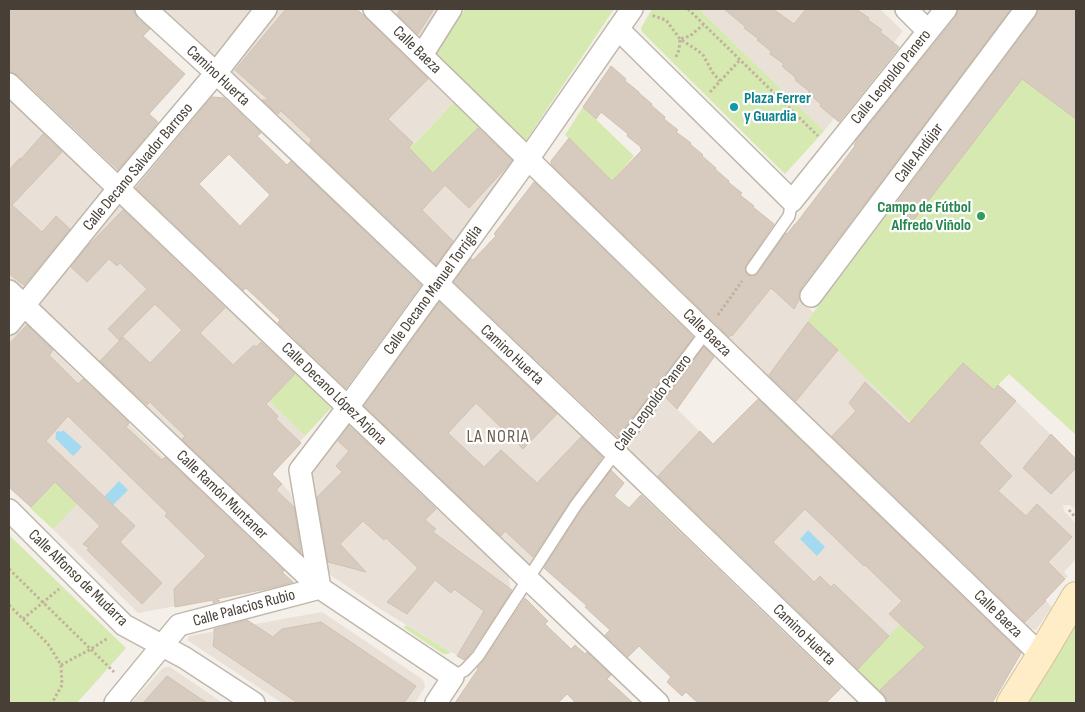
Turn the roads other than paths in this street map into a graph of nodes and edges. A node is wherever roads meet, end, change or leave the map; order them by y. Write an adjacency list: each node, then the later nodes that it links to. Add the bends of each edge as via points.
1 (146, 9): 12 (street, Camino Huerta)
2 (266, 9): 12 (street, Calle Decano Salvador Barroso)
3 (374, 9): 11 (street, Calle Baeza)
4 (451, 9): 11 (street)
5 (906, 9): 10 (street)
6 (946, 9): 10 (street, Calle Leopoldo Panero)
7 (1026, 9): 19 (street, Calle Andújar)
8 (641, 11): 9 (street, Calle Decano Manuel Torriglia)
9 (618, 29): 14 (street, Calle Decano Manuel Torriglia); 16 (street)
10 (928, 31): 16 (street, Calle Leopoldo Panero)
11 (422, 55): 14 (street, Calle Baeza)
12 (216, 73): 15 (street, Calle Decano Salvador Barroso); 18 (street, Camino Huerta)
13 (9, 84): 15 (street, Calle Decano López Arjona)
14 (528, 159): 18 (street, Calle Decano Manuel Torriglia); 22 (street, Calle Baeza)
15 (118, 189): 20 (street, Calle Decano Salvador Barroso); 23 (street, Calle Decano López Arjona)
16 (792, 200): 17 (lane, Calle Leopoldo Panero, via 789,216)
17 (752, 269)
18 (437, 284): 23 (street, Calle Decano Manuel Torriglia); 24 (street, Camino Huerta)
19 (812, 296)
20 (16, 298): 21 (street, Calle Decano Salvador Barroso); 27 (street, Calle Ramón Muntaner)
21 (9, 324)
22 (706, 332): 24 (lane, Calle Leopoldo Panero); 30 (street, Calle Baeza)
23 (348, 407): 26 (street, Calle Decano López Arjona); 27 (street, Calle Decano Manuel Torriglia, via 300,470)
24 (616, 453): 26 (lane, Calle Leopoldo Panero, via 576,505); 36 (street, Camino Huerta)
25 (9, 510): 29 (street, Calle Alfonso de Mudarra, via 124,625)
26 (529, 579): 31 (lane, Calle Leopoldo Panero, via 478,656); 35 (street, Calle Decano López Arjona)
27 (320, 588): 29 (street, Calle Palacios Rubio, via 179,625); 31 (street, Calle Ramón Muntaner)
28 (1076, 596): 30 (street)
29 (162, 645): 32 (street, Calle Palacios Rubio); 33 (street, Calle Alfonso de Mudarra)
30 (1041, 655): 37 (street)
31 (453, 677): 34 (street, Calle Leopoldo Panero)
32 (115, 703)
33 (254, 703)
34 (436, 703)
35 (658, 703)
36 (875, 703)
37 (1011, 703)

